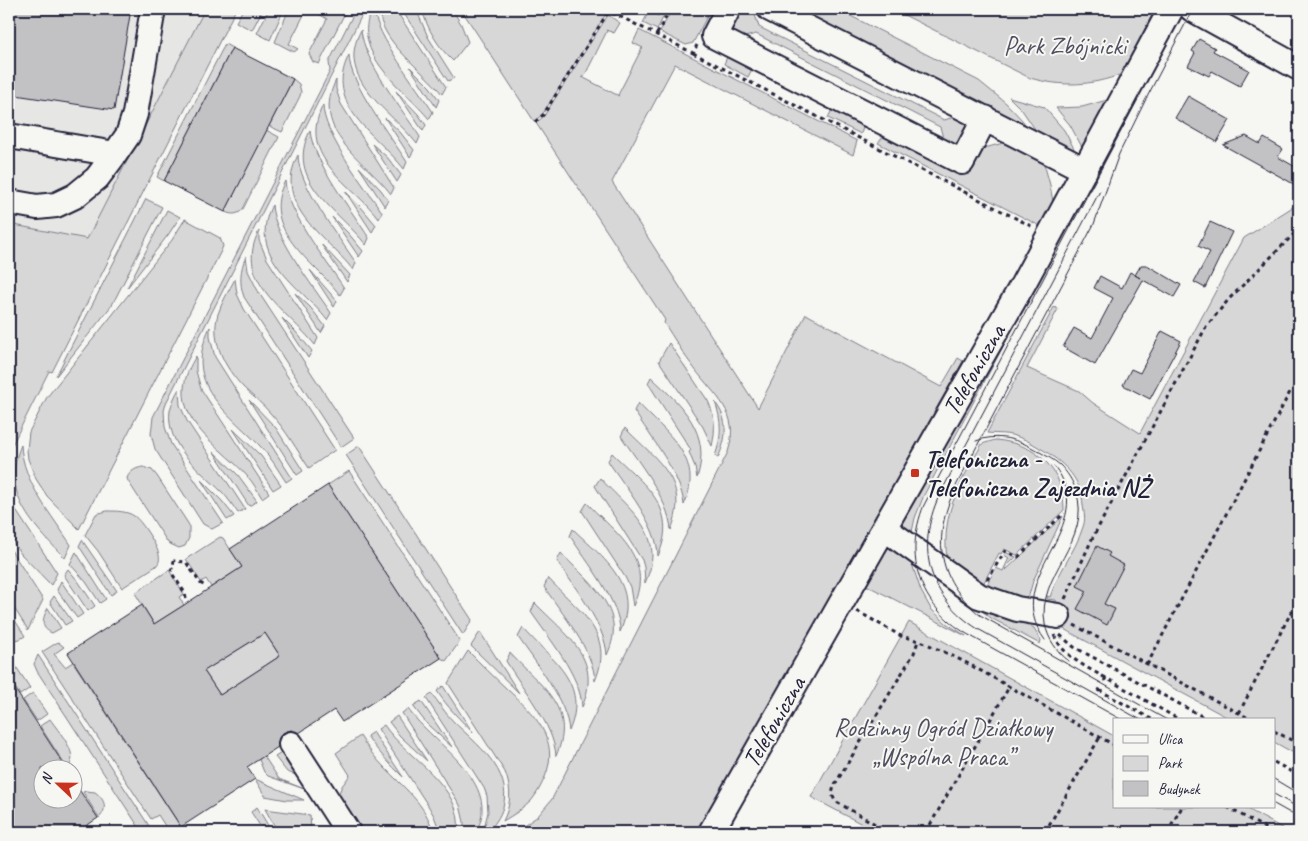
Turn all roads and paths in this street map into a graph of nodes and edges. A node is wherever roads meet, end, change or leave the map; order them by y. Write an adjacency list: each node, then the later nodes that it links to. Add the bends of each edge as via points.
1 (153, 9): 16 (street, via 135,114 128,135)
2 (605, 9): 8 (path)
3 (670, 9): 9 (path)
4 (728, 9): 13 (street, via 714,36 962,162)
5 (770, 9): 13 (street)
6 (1171, 9): 17 (street, Telefoniczna)
7 (1192, 9): 12 (street)
8 (610, 10): 9 (path); 14 (path, via 544,115)
9 (657, 34): 11 (path)
10 (699, 40): 11 (path)
11 (693, 53): 20 (path)
12 (1299, 68)
13 (985, 118): 17 (street)
14 (535, 122)
15 (9, 136): 16 (street)
16 (115, 154): 18 (street, via 97,178 75,196 56,205 37,207)
17 (1085, 170): 23 (street, Telefoniczna)
18 (9, 202)
19 (1299, 229): 29 (path, via 1229,299 1206,327)
20 (1040, 231)
21 (1299, 384): 31 (path, via 1290,392)
22 (1064, 513): 25 (path, via 1018,557 1005,551)
23 (884, 528): 25 (street); 28 (street, Telefoniczna)
24 (205, 586): 27 (path, via 186,562 174,561 172,572)
25 (979, 596): 29 (street, via 1017,609)
26 (1299, 597): 34 (path)
27 (186, 599)
28 (842, 602): 30 (path, via 902,636); 49 (street, Telefoniczna)
29 (1054, 615): 31 (path); 36 (path, via 1052,628 1060,645 1081,664); 37 (path, via 1059,634 1074,648)
30 (918, 640): 32 (path); 50 (path, via 914,653 832,794 835,801)
31 (1147, 664): 34 (path)
32 (1008, 687): 40 (path); 51 (path)
33 (1099, 690): 35 (path)
34 (1239, 713): 38 (path)
35 (1149, 718)
36 (1176, 718)
37 (1205, 718)
38 (1248, 718)
39 (1276, 732): 43 (path)
40 (1100, 737): 42 (path); 52 (path)
41 (291, 744): 48 (street)
42 (1113, 744)
43 (1299, 744)
44 (1276, 763): 45 (path)
45 (1299, 776)
46 (1181, 808): 53 (path)
47 (1229, 808): 54 (path)
48 (348, 832)
49 (711, 832)
50 (889, 832)
51 (926, 832)
52 (1045, 832)
53 (1167, 832)
54 (1272, 832)

